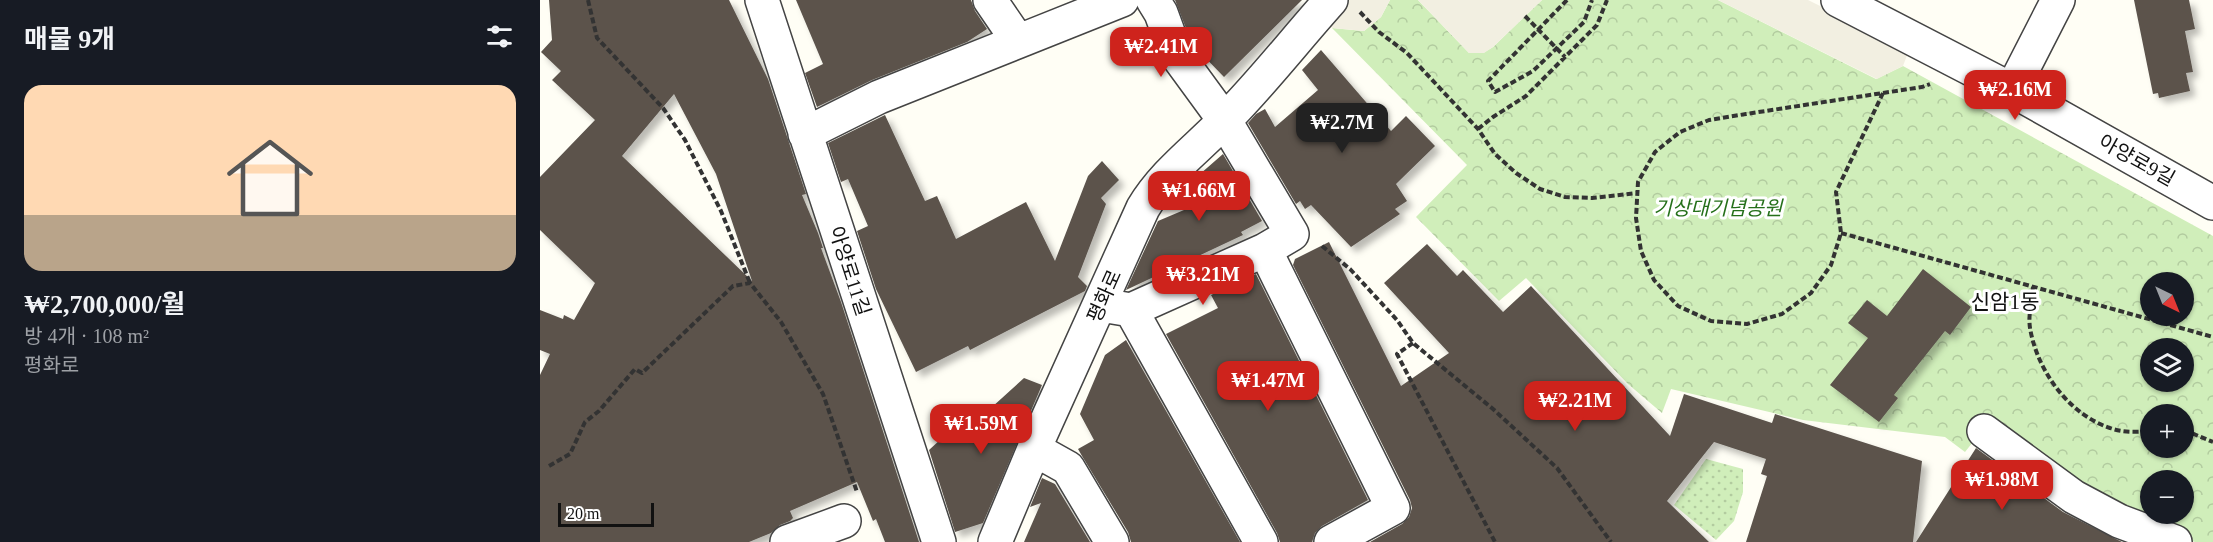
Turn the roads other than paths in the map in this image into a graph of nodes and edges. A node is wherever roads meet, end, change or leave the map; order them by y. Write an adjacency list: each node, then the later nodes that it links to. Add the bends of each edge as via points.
1 (762, 0): 11 (street, 아양로11길)
2 (990, 0): 8 (street)
3 (1122, 0): 8 (street)
4 (1153, 0): 10 (street, via 1176,54)
5 (1838, 0): 9 (street, 아양로9길)
6 (2058, 0): 9 (street)
7 (1343, 4): 10 (street, 평화로)
8 (1018, 42): 11 (street, via 879,97)
9 (2012, 90): 12 (street, 아양로9길)
10 (1225, 121): 13 (street); 14 (street, 평화로, via 1180,161 1143,208)
11 (806, 134): 19 (street, 아양로11길)
12 (2213, 203)
13 (1279, 242): 14 (street); 23 (street, via 1393,508)
14 (1116, 308): 16 (street, 평화로); 22 (street)
15 (1984, 431): 24 (street, via 2074,497 2119,521)
16 (1034, 449): 20 (street, 평화로); 21 (street, via 1068,468)
17 (851, 509): 18 (street)
18 (787, 542)
19 (939, 542)
20 (995, 542)
21 (1112, 542)
22 (1261, 542)
23 (1330, 542)
24 (2175, 542)

